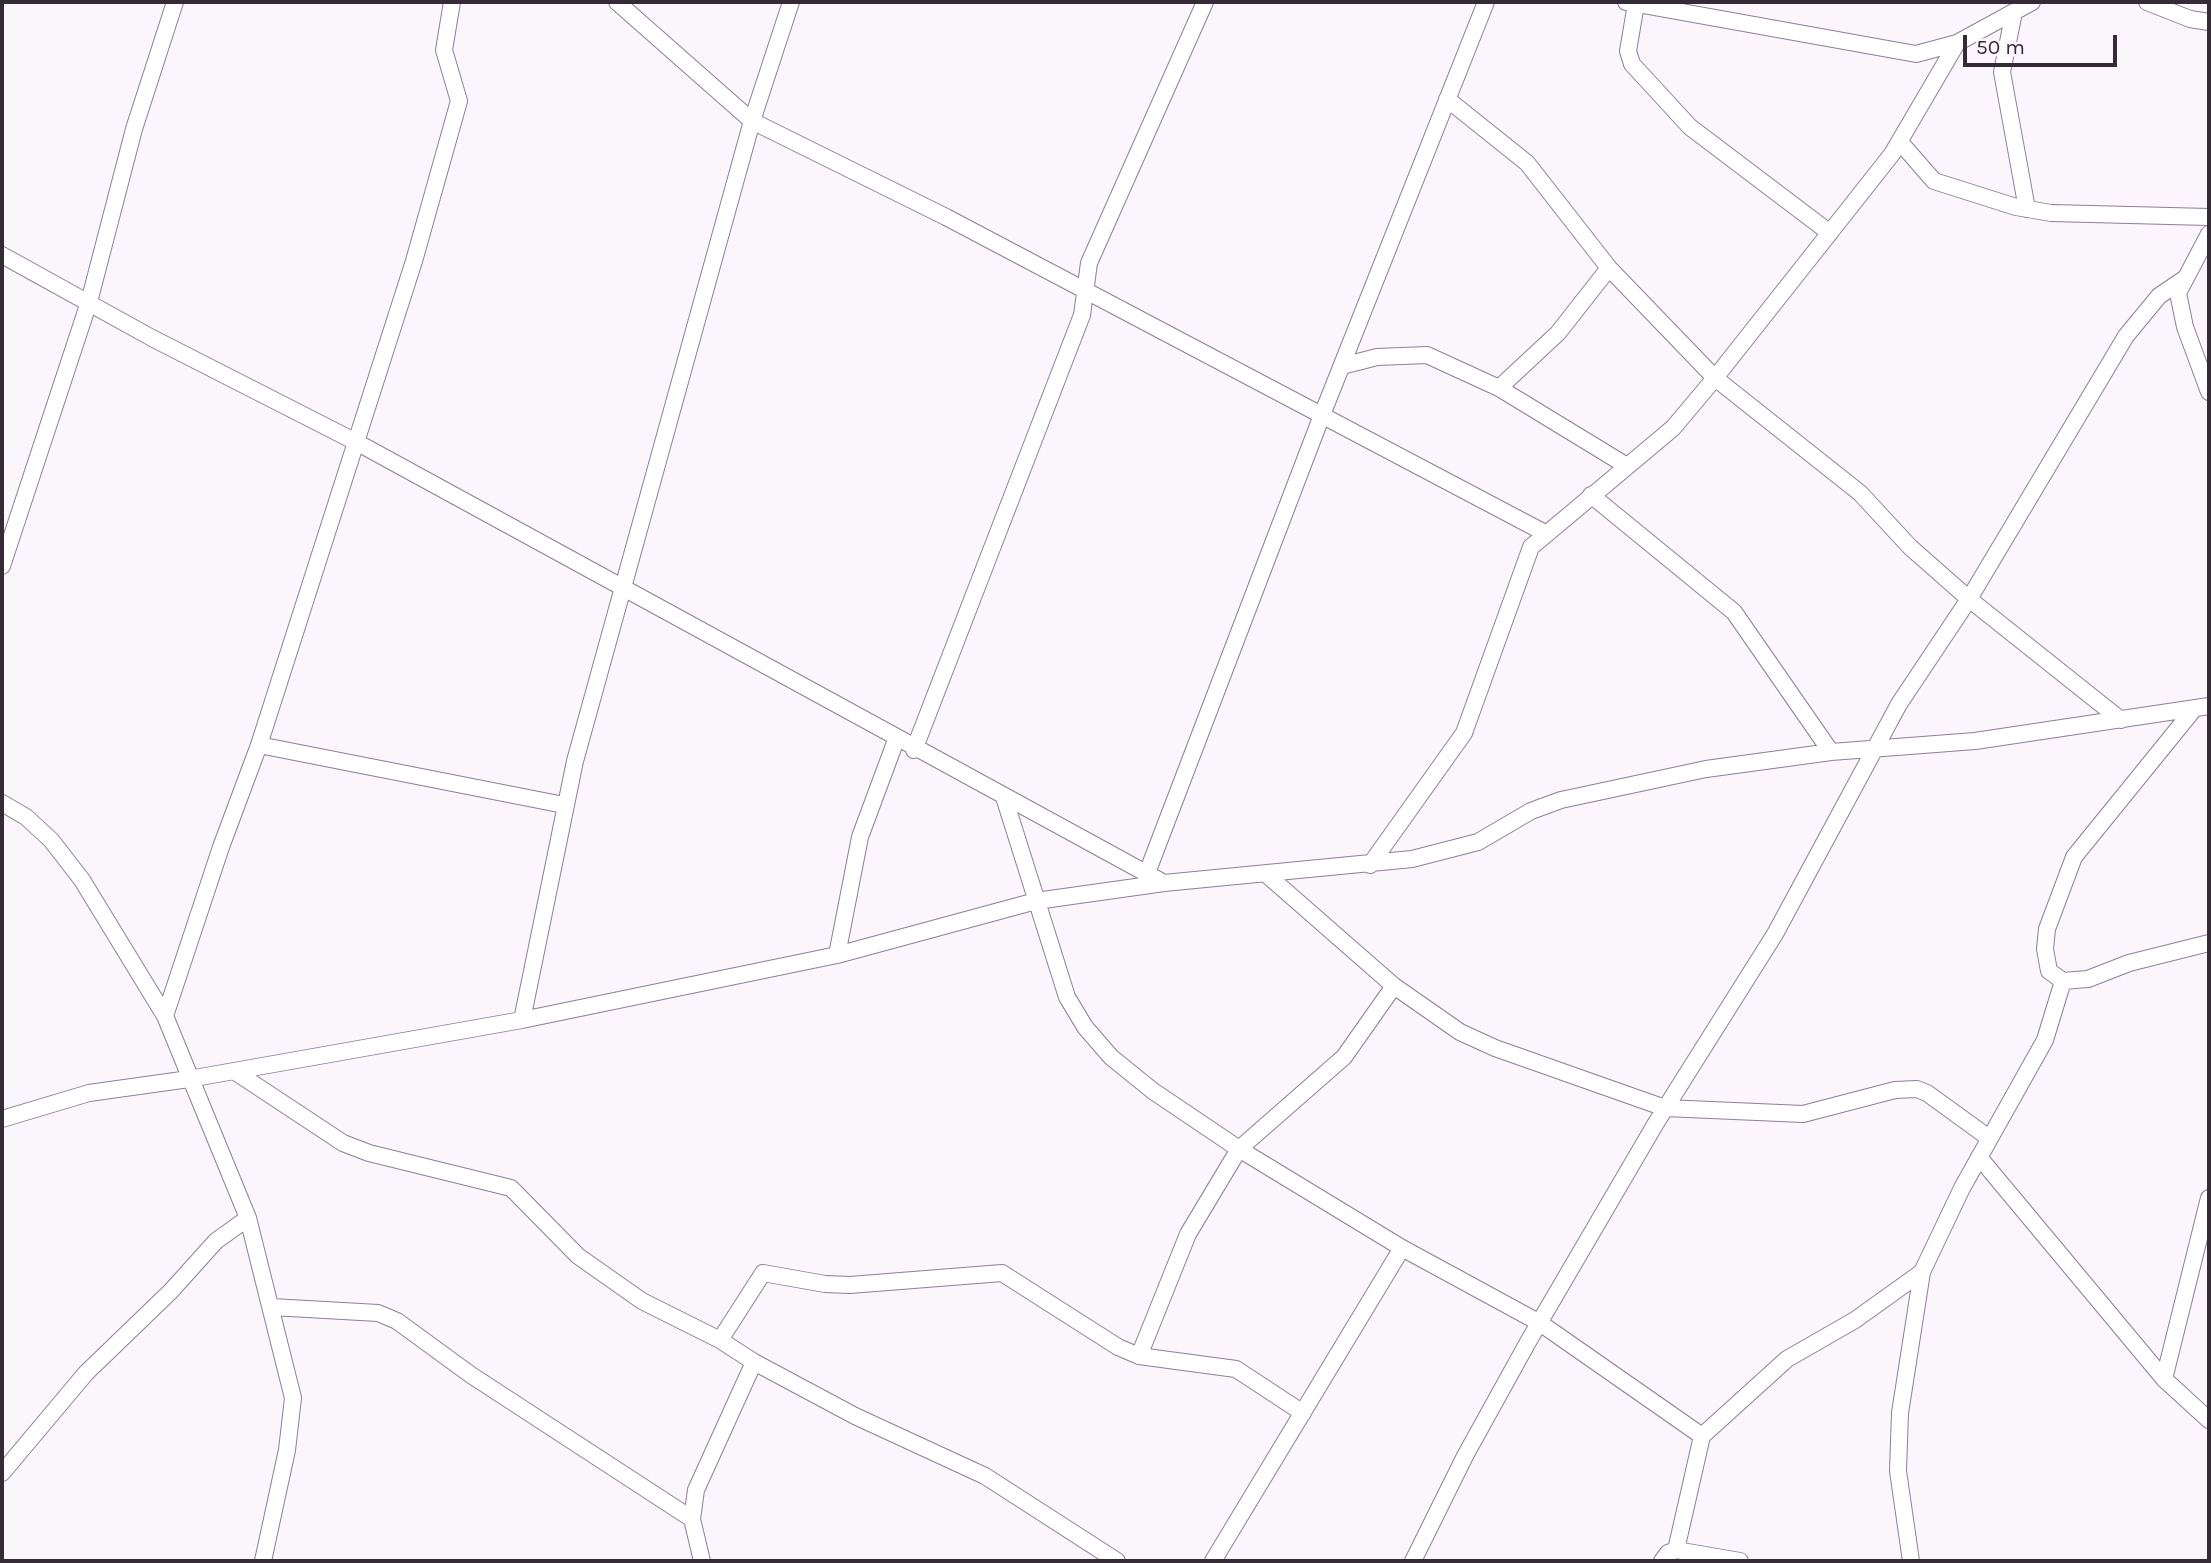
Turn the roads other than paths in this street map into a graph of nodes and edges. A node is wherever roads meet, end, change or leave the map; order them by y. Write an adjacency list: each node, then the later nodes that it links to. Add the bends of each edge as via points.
1 (175, 2): 25 (street, via 134,129)
2 (452, 2): 31 (street, via 444,50 459,101)
3 (617, 2): 15 (street)
4 (790, 2): 15 (street)
5 (1205, 2): 24 (street, via 1089,263)
6 (1486, 2): 14 (street)
7 (2032, 2): 11 (street)
8 (2147, 2): 12 (street)
9 (1631, 3): 10 (street); 19 (street, via 1628,51 1632,64 1690,127)
10 (1662, 6): 13 (street, via 1916,54)
11 (2014, 12): 13 (street); 17 (street, via 2002,72)
12 (2209, 22)
13 (1957, 43): 16 (street)
14 (1447, 99): 22 (street, via 1527,163); 26 (street)
15 (752, 121): 24 (street); 36 (street)
16 (1900, 142): 17 (street, via 1934,181); 19 (street)
17 (2027, 209): 18 (street)
18 (2209, 217)
19 (1830, 233): 27 (street)
20 (2209, 234): 23 (street)
21 (2, 255): 25 (street)
22 (1609, 268): 27 (street); 28 (street, via 1558,333)
23 (2184, 279): 29 (street, via 2178,293 2185,327); 37 (street, via 2160,296 2126,336)
24 (1084, 289): 30 (street); 43 (street, via 1082,314)
25 (89, 302): 31 (street); 35 (street)
26 (1342, 366): 28 (street, via 1377,357 1427,355); 30 (street)
27 (1715, 378): 32 (street, via 1672,428); 37 (street, via 1860,493 1910,547)
28 (1499, 388): 32 (street)
29 (2209, 392)
30 (1322, 415): 34 (street); 49 (street)
31 (358, 443): 36 (street); 41 (street)
32 (1627, 466): 33 (street)
33 (1591, 495): 34 (street); 44 (street, via 1734,611)
34 (1545, 533): 48 (street, via 1525,559 1464,733)
35 (2, 566)
36 (624, 590): 40 (street); 47 (street)
37 (1969, 599): 39 (street); 42 (street)
38 (2202, 707): 39 (street); 55 (street, via 2074,857 2047,929 2045,949 2049,971)
39 (2121, 720): 42 (street, via 1975,741)
40 (896, 740): 43 (street); 54 (street, via 860,837)
41 (259, 745): 47 (street); 57 (street)
42 (1873, 749): 44 (street); 61 (street, via 1775,934)
43 (915, 750): 45 (street)
44 (1831, 752): 48 (street, via 1706,769 1561,800 1531,811 1478,842)
45 (1004, 797): 49 (street); 52 (street)
46 (2, 803): 57 (street, via 51,839 82,880)
47 (564, 805): 58 (street)
48 (1370, 865): 50 (street)
49 (1147, 873): 51 (street)
50 (1266, 874): 51 (street); 56 (street)
51 (1164, 883): 52 (street)
52 (1036, 901): 54 (street); 64 (street, via 1066,997 1085,1027 1111,1057 1153,1091)
53 (2209, 943): 55 (street, via 2129,963 2088,979)
54 (837, 955): 58 (street)
55 (2063, 981): 63 (street, via 2045,1040)
56 (1394, 986): 61 (street, via 1460,1032 1495,1048); 64 (street, via 1344,1057)
57 (165, 1016): 60 (street)
58 (522, 1020): 59 (street)
59 (234, 1071): 60 (street); 72 (street, via 343,1143 511,1188 603,1275 642,1301)
60 (189, 1079): 62 (street, via 89,1093); 67 (street)
61 (1665, 1108): 63 (street, via 1803,1114 1895,1090 1917,1089); 71 (street)
62 (2, 1119)
63 (1989, 1138): 65 (street)
64 (1239, 1149): 68 (street); 73 (street, via 1188,1234)
65 (1979, 1157): 69 (street); 75 (street)
66 (2209, 1198): 75 (street)
67 (248, 1218): 70 (street); 79 (street, via 216,1241 95,1364)
68 (1402, 1248): 71 (street); 76 (street)
69 (1922, 1272): 78 (street, via 1855,1320 1787,1359); 89 (street, via 1900,1413 1898,1460)
70 (272, 1307): 80 (street, via 378,1313 397,1321 471,1375); 82 (street, via 293,1398 287,1450)
71 (1540, 1322): 78 (street); 86 (street)
72 (720, 1340): 73 (street, via 763,1273 850,1285 1002,1273); 74 (street)
73 (1139, 1356): 76 (street, via 1236,1369)
74 (754, 1362): 80 (street, via 695,1490); 84 (street, via 855,1416 985,1476)
75 (2164, 1379): 77 (street)
76 (1303, 1413): 85 (street)
77 (2209, 1420)
78 (1702, 1436): 81 (street)
79 (2, 1473)
80 (692, 1518): 83 (street)
81 (1676, 1550): 87 (street); 88 (street)
82 (263, 1561)
83 (702, 1561)
84 (1117, 1561)
85 (1213, 1561)
86 (1413, 1561)
87 (1662, 1561)
88 (1740, 1561)
89 (1911, 1561)

